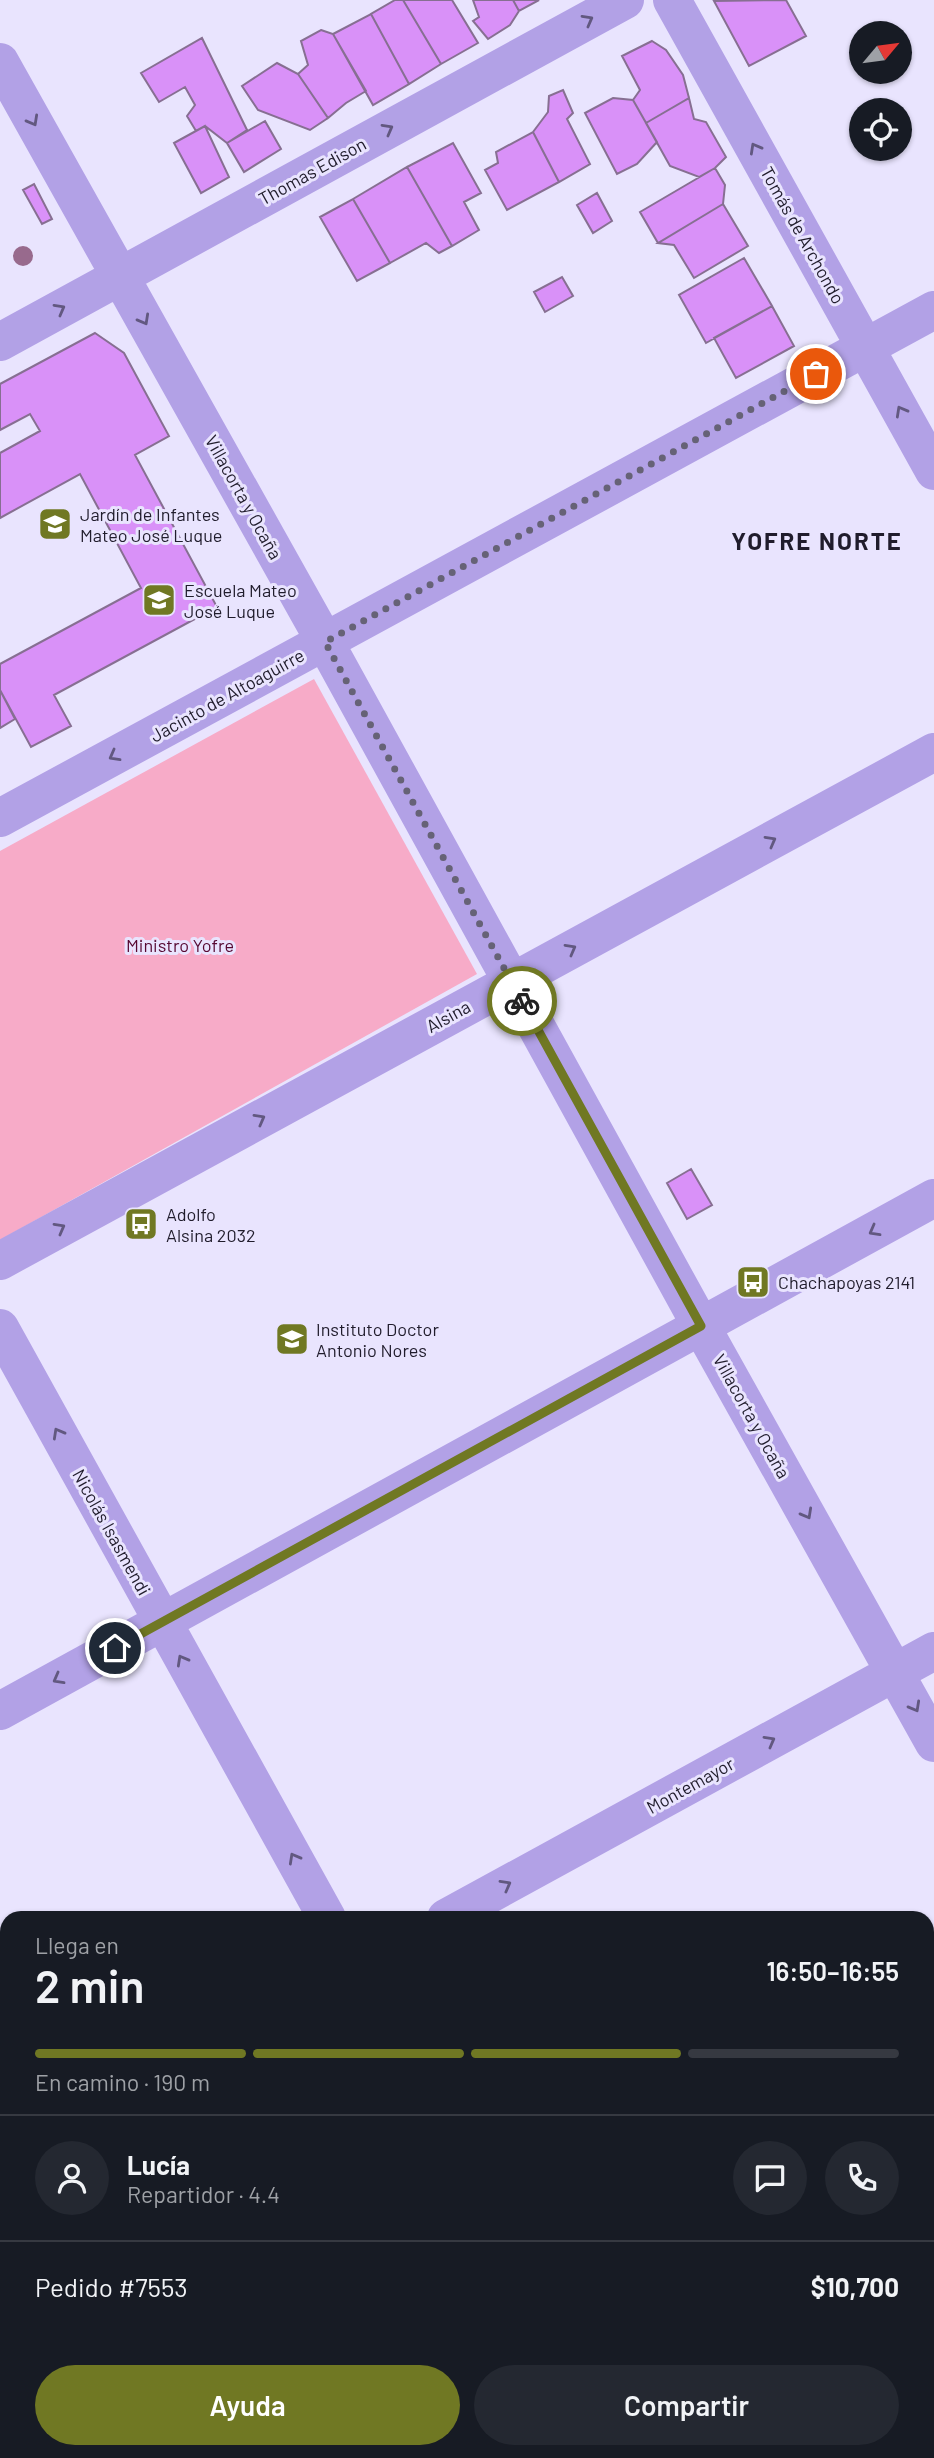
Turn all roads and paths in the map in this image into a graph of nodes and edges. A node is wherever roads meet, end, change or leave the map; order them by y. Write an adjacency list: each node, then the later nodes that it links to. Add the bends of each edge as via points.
1 (625, 0): 4 (street, Thomas Edison, one-way to 1)
2 (672, 0): 7 (street, Tomás de Archondo, one-way to 2)
3 (0, 61): 4 (street, Villacorta y Ocaña, one-way to 4)
4 (120, 276): 6 (street, Thomas Edison, one-way to 4); 9 (street, Villacorta y Ocaña, one-way to 9)
5 (934, 310): 7 (street, Jacinto de Altoaguirre)
6 (0, 342)
7 (866, 347): 8 (street, Tomás de Archondo, one-way to 7); 9 (street, Jacinto de Altoaguirre)
8 (934, 471)
9 (325, 642): 11 (street, Jacinto de Altoaguirre, one-way to 11); 12 (street, Villacorta y Ocaña)
10 (934, 752): 12 (street, Alsina, one-way to 10)
11 (0, 818)
12 (511, 982): 14 (street, Alsina, one-way to 12); 15 (street, Villacorta y Ocaña)
13 (934, 1198): 15 (street, one-way to 15)
14 (0, 1261)
15 (701, 1326): 17 (street); 19 (street, Villacorta y Ocaña, one-way to 19)
16 (0, 1328): 17 (street, Nicolás Isasmendi, one-way to 16)
17 (161, 1622): 20 (street, one-way to 20); 22 (street, Nicolás Isasmendi, one-way to 17)
18 (934, 1651): 19 (street, Montemayor)
19 (895, 1672): 21 (street, Villacorta y Ocaña, one-way to 21); 23 (street, Montemayor, one-way to 19)
20 (0, 1711)
21 (934, 1742)
22 (323, 1911)
23 (459, 1911)

